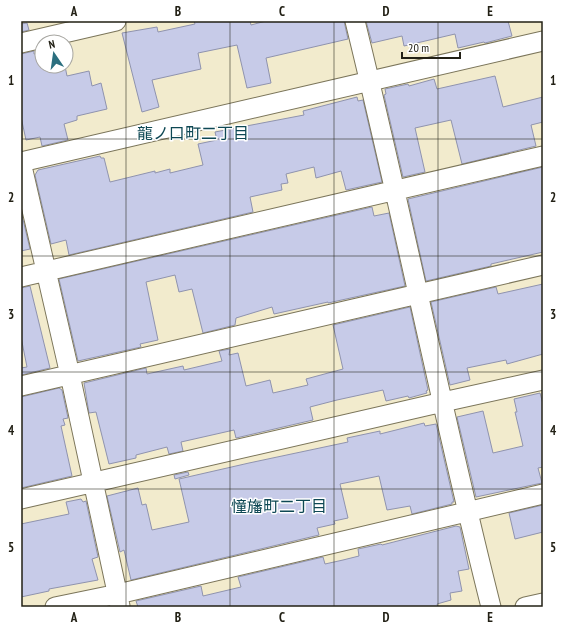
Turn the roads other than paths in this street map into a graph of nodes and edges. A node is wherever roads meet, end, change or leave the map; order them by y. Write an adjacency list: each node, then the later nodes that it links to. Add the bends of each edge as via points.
1 (116, 21): 4 (street)
2 (355, 21): 5 (street)
3 (543, 41): 5 (street)
4 (21, 43)
5 (370, 81): 7 (street); 8 (street)
6 (543, 156): 8 (street)
7 (21, 162): 10 (street)
8 (394, 190): 10 (street); 12 (street)
9 (543, 265): 12 (street)
10 (45, 271): 11 (street); 13 (street)
11 (21, 277)
12 (417, 293): 13 (street); 16 (street)
13 (70, 374): 15 (street); 17 (street)
14 (543, 380): 16 (street)
15 (21, 386)
16 (443, 402): 17 (street); 20 (street)
17 (94, 483): 19 (street); 21 (street)
18 (543, 494): 20 (street)
19 (21, 499)
20 (467, 511): 21 (street); 24 (street)
21 (119, 601): 23 (street)
22 (543, 603): 25 (street)
23 (55, 607)
24 (491, 607)
25 (525, 607)

